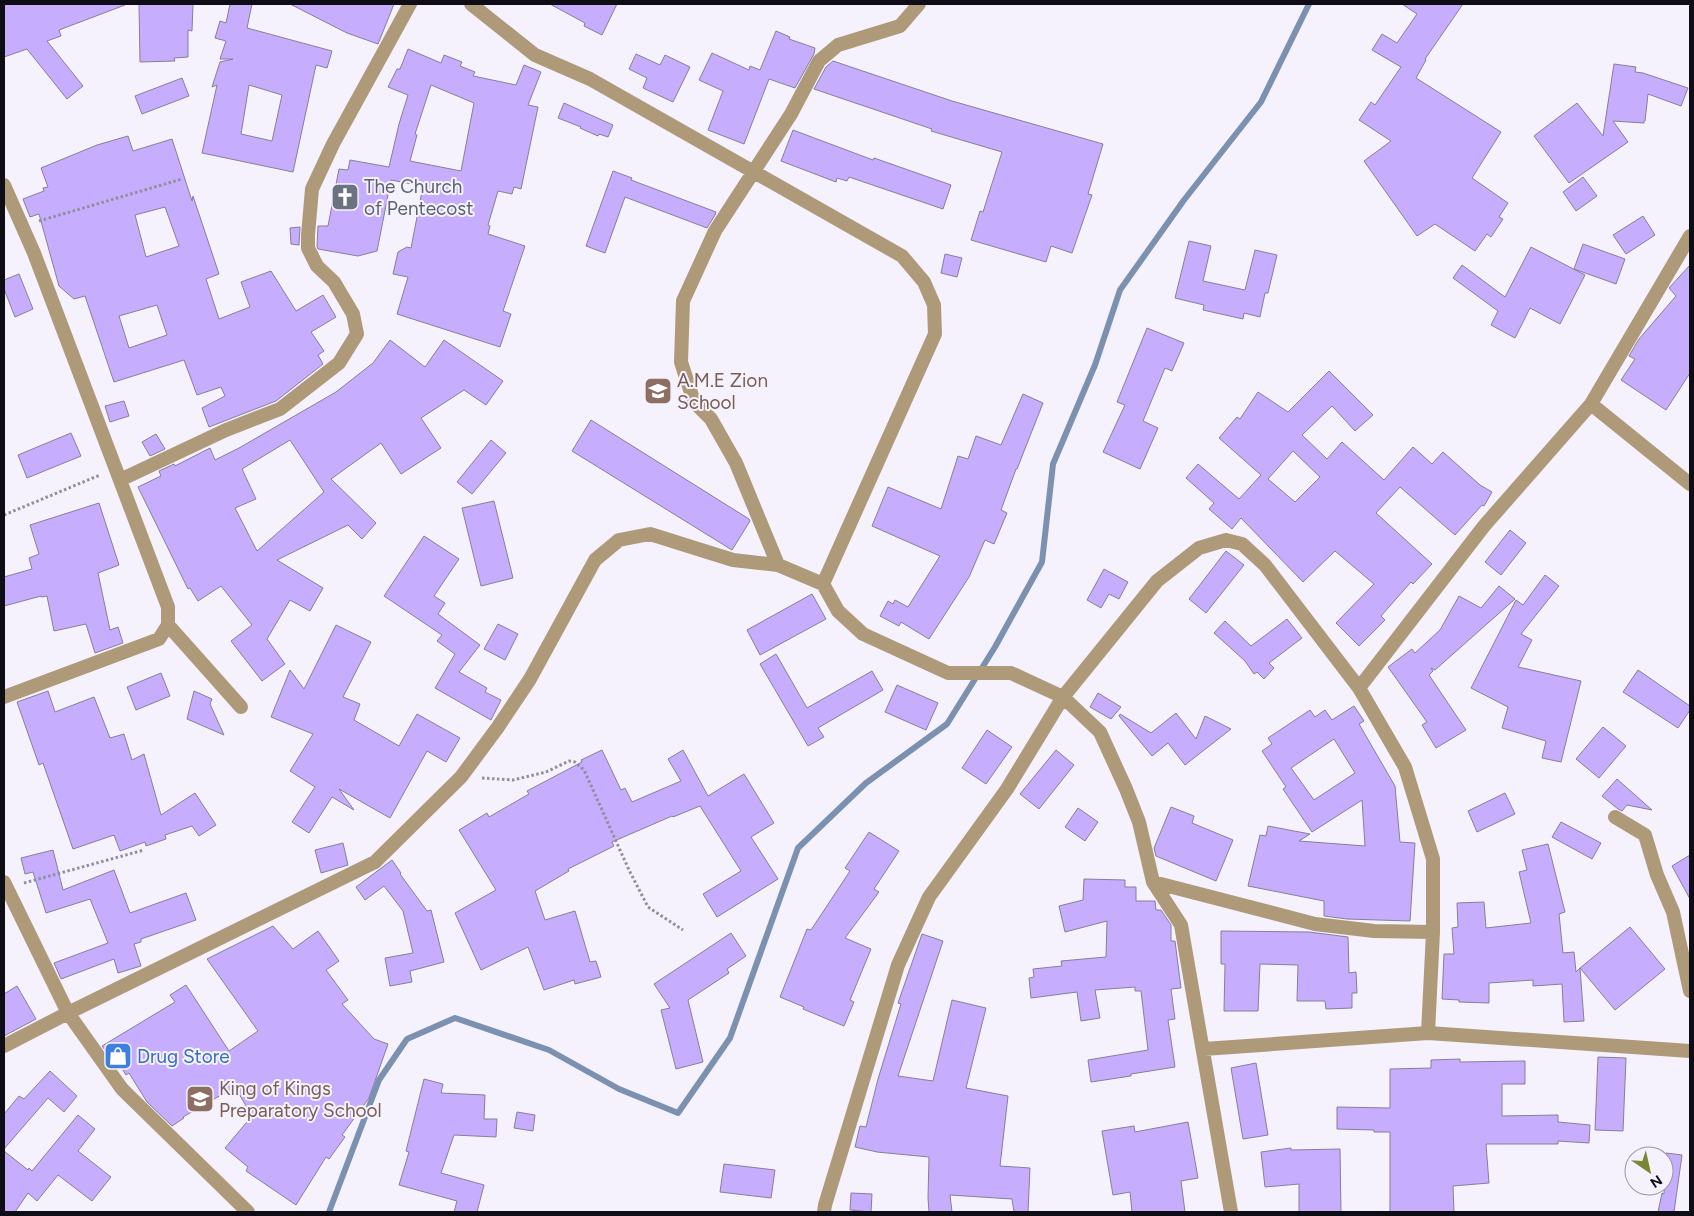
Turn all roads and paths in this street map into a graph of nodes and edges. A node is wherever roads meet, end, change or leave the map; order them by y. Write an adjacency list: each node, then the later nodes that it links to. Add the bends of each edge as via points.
1 (410, 4): 10 (street, via 333,144 312,189 308,248 317,266 334,282 354,314 357,334 338,363 280,410)
2 (471, 4): 4 (street, via 535,55 590,79)
3 (919, 4): 4 (street, via 900,26 838,45 819,61 792,114)
4 (753, 172): 13 (street, via 715,231 683,301 681,362 694,402 711,419 736,462); 14 (street, via 902,256 924,282 934,305 935,334)
5 (182, 180): 7 (path)
6 (4, 185): 7 (street)
7 (22, 226): 10 (street)
8 (1690, 236): 9 (street)
9 (1591, 404): 11 (street); 16 (street, via 1484,526)
10 (118, 474): 12 (path); 15 (street, via 168,607)
11 (1690, 484)
12 (4, 515)
13 (778, 565): 14 (street); 20 (street, via 733,560 650,534 619,540 595,560 530,679)
14 (823, 584): 18 (street, via 838,611 863,634 948,673 1011,673)
15 (168, 624): 17 (street, via 159,640); 19 (street)
16 (1359, 688): 18 (street, via 1265,565 1242,544 1226,540 1199,548 1157,582); 26 (street, via 1405,767 1433,859)
17 (4, 697)
18 (1063, 698): 23 (street, via 1100,732 1139,822); 34 (street, via 1007,789 929,898 902,956)
19 (240, 707)
20 (461, 777): 25 (path, via 513,780 546,772 569,761 575,762 584,770 648,907); 28 (street, via 375,862)
21 (1615, 817): 27 (street, via 1645,835 1673,912)
22 (144, 850): 24 (path)
23 (1153, 882): 26 (street, via 1315,924 1374,931); 31 (street, via 1181,924)
24 (5, 885): 28 (street)
25 (683, 930)
26 (1433, 932): 29 (street)
27 (1690, 991)
28 (68, 1013): 30 (street); 33 (street, via 122,1089)
29 (1428, 1033): 31 (street); 32 (street)
30 (4, 1046)
31 (1204, 1049): 35 (street)
32 (1690, 1051)
33 (248, 1212)
34 (824, 1212)
35 (1231, 1212)

